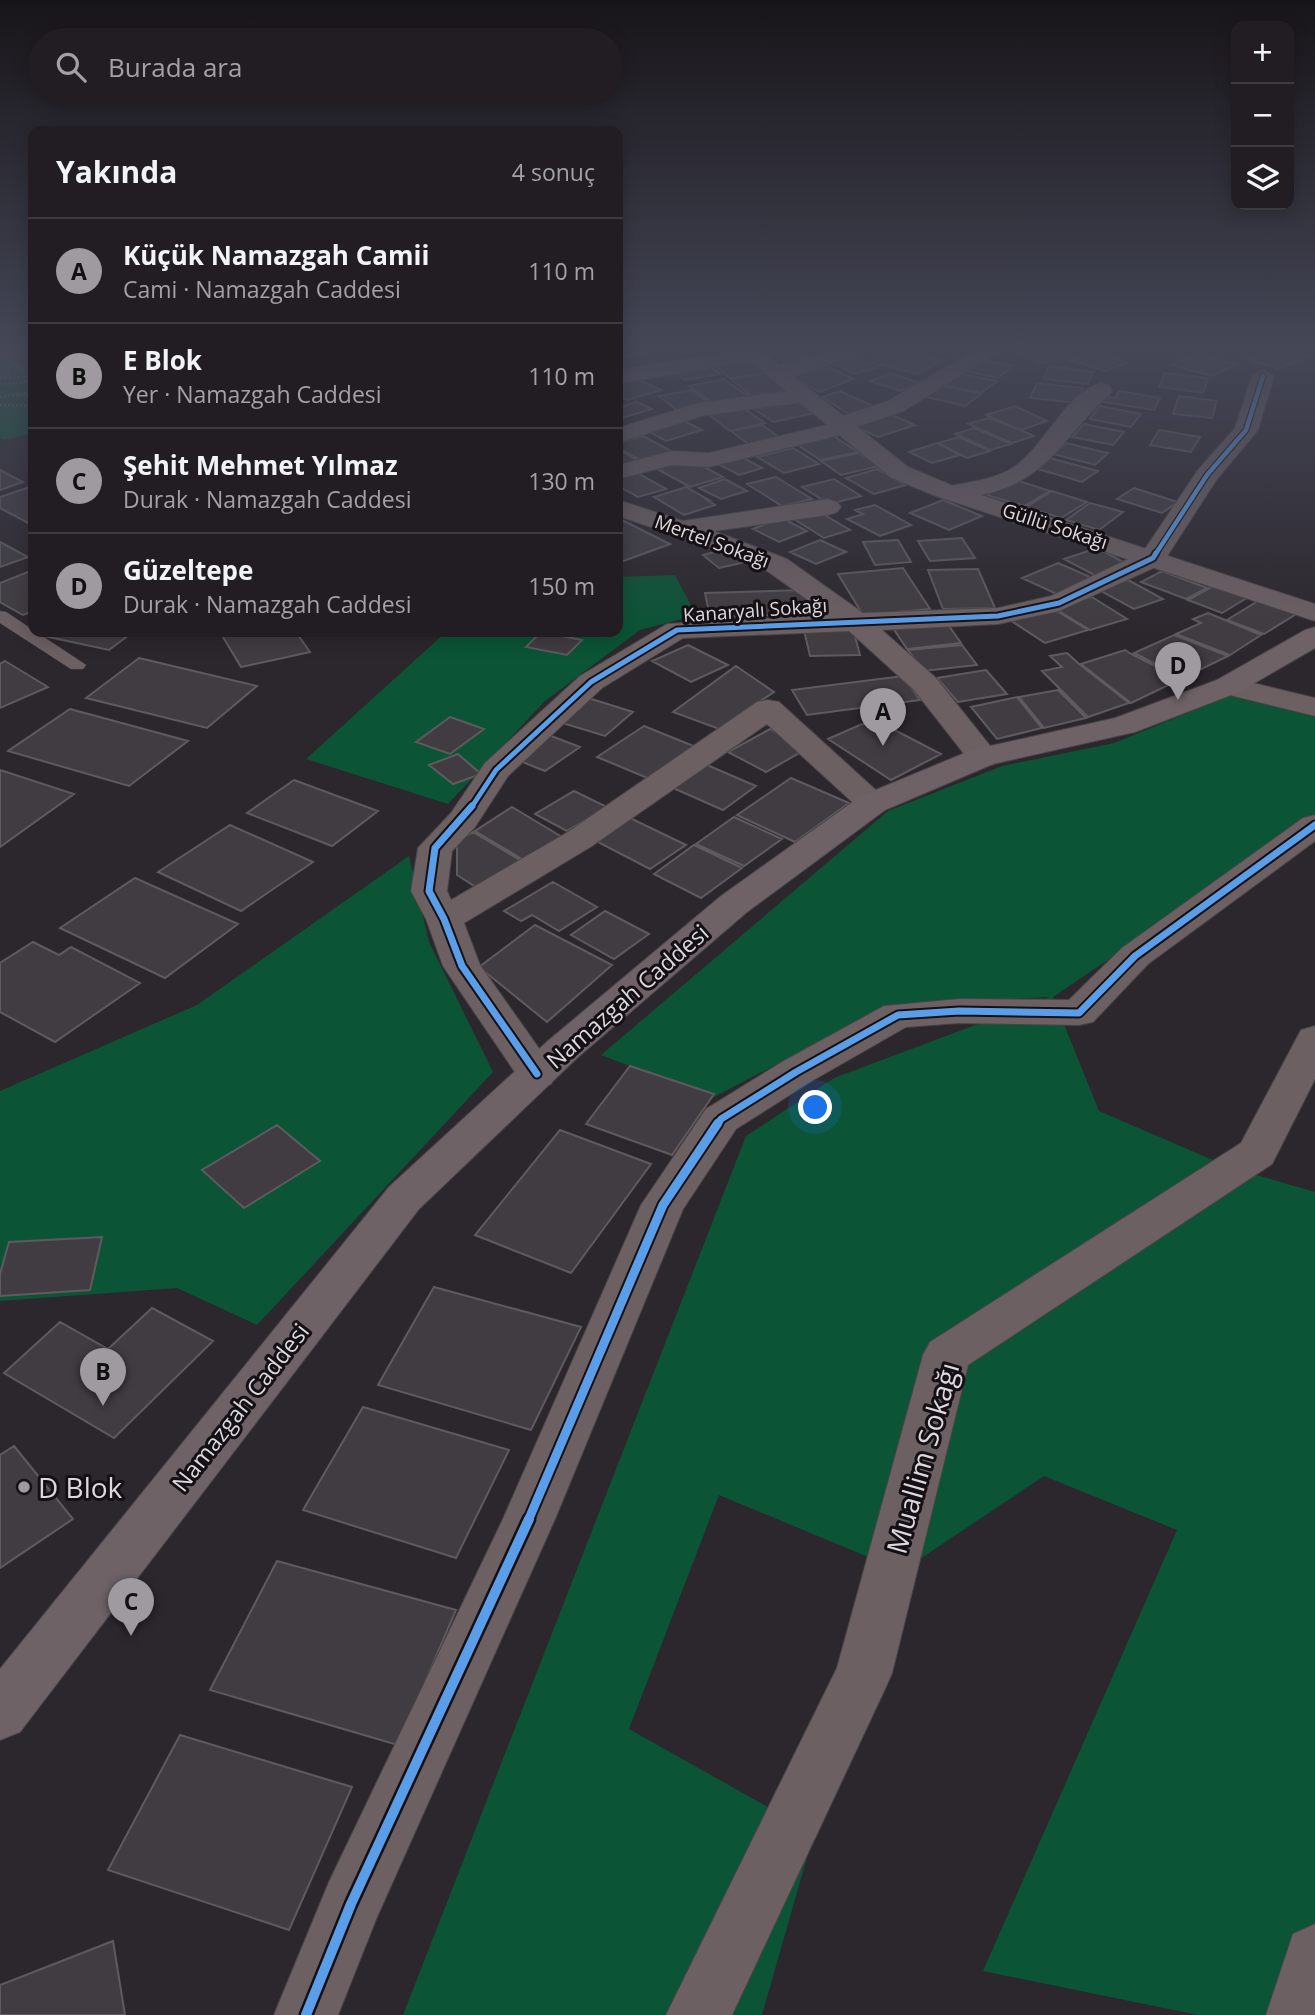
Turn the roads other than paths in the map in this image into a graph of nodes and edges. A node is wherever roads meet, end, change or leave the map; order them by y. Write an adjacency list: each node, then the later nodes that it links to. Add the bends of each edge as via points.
1 (768, 445): 5 (street, via 709,460 672,458)
2 (866, 445): 6 (street, Güllü Sokağı, via 899,472)
3 (1052, 445): 6 (street, via 1019,474 984,487)
4 (1233, 445): 10 (street, via 1207,475)
5 (623, 471)
6 (951, 492): 10 (street, Güllü Sokağı)
7 (828, 507): 9 (street)
8 (623, 510): 9 (street, Mertel Sokağı)
9 (680, 528): 13 (street, Mertel Sokağı, via 777,565)
10 (1153, 558): 11 (street, Güllü Sokağı); 13 (street, Kanaryalı Sokağı, via 1059,603 1010,613)
11 (1315, 612)
12 (0, 616): 14 (lane)
13 (854, 620): 20 (street, Mertel Sokağı, via 925,684); 23 (street, Kanaryalı Sokağı, via 677,630 591,682 496,770 463,820 435,848 429,891)
14 (28, 634)
15 (1315, 636): 18 (main road, Namazgah Caddesi)
16 (33, 637): 17 (lane)
17 (77, 665)
18 (1228, 686): 19 (street); 20 (main road, Namazgah Caddesi, via 1124,724)
19 (1315, 707)
20 (983, 757): 21 (main road, Namazgah Caddesi)
21 (873, 803): 23 (street, via 768,709 580,839); 25 (main road, Namazgah Caddesi, via 734,904)
22 (1315, 825): 28 (street, via 1135,956 1079,1013 898,1015 721,1119 663,1205 529,1519 351,1903)
23 (444, 919): 25 (street, Kanaryalı Sokağı, via 462,966)
24 (1315, 1039): 29 (street, Muallim Sokağı, via 1257,1153 947,1355 864,1673)
25 (537, 1074): 26 (main road, Namazgah Caddesi, via 404,1198)
26 (0, 1713)
27 (1315, 1956): 30 (street)
28 (306, 2015)
29 (698, 2015)
30 (1298, 2015)

